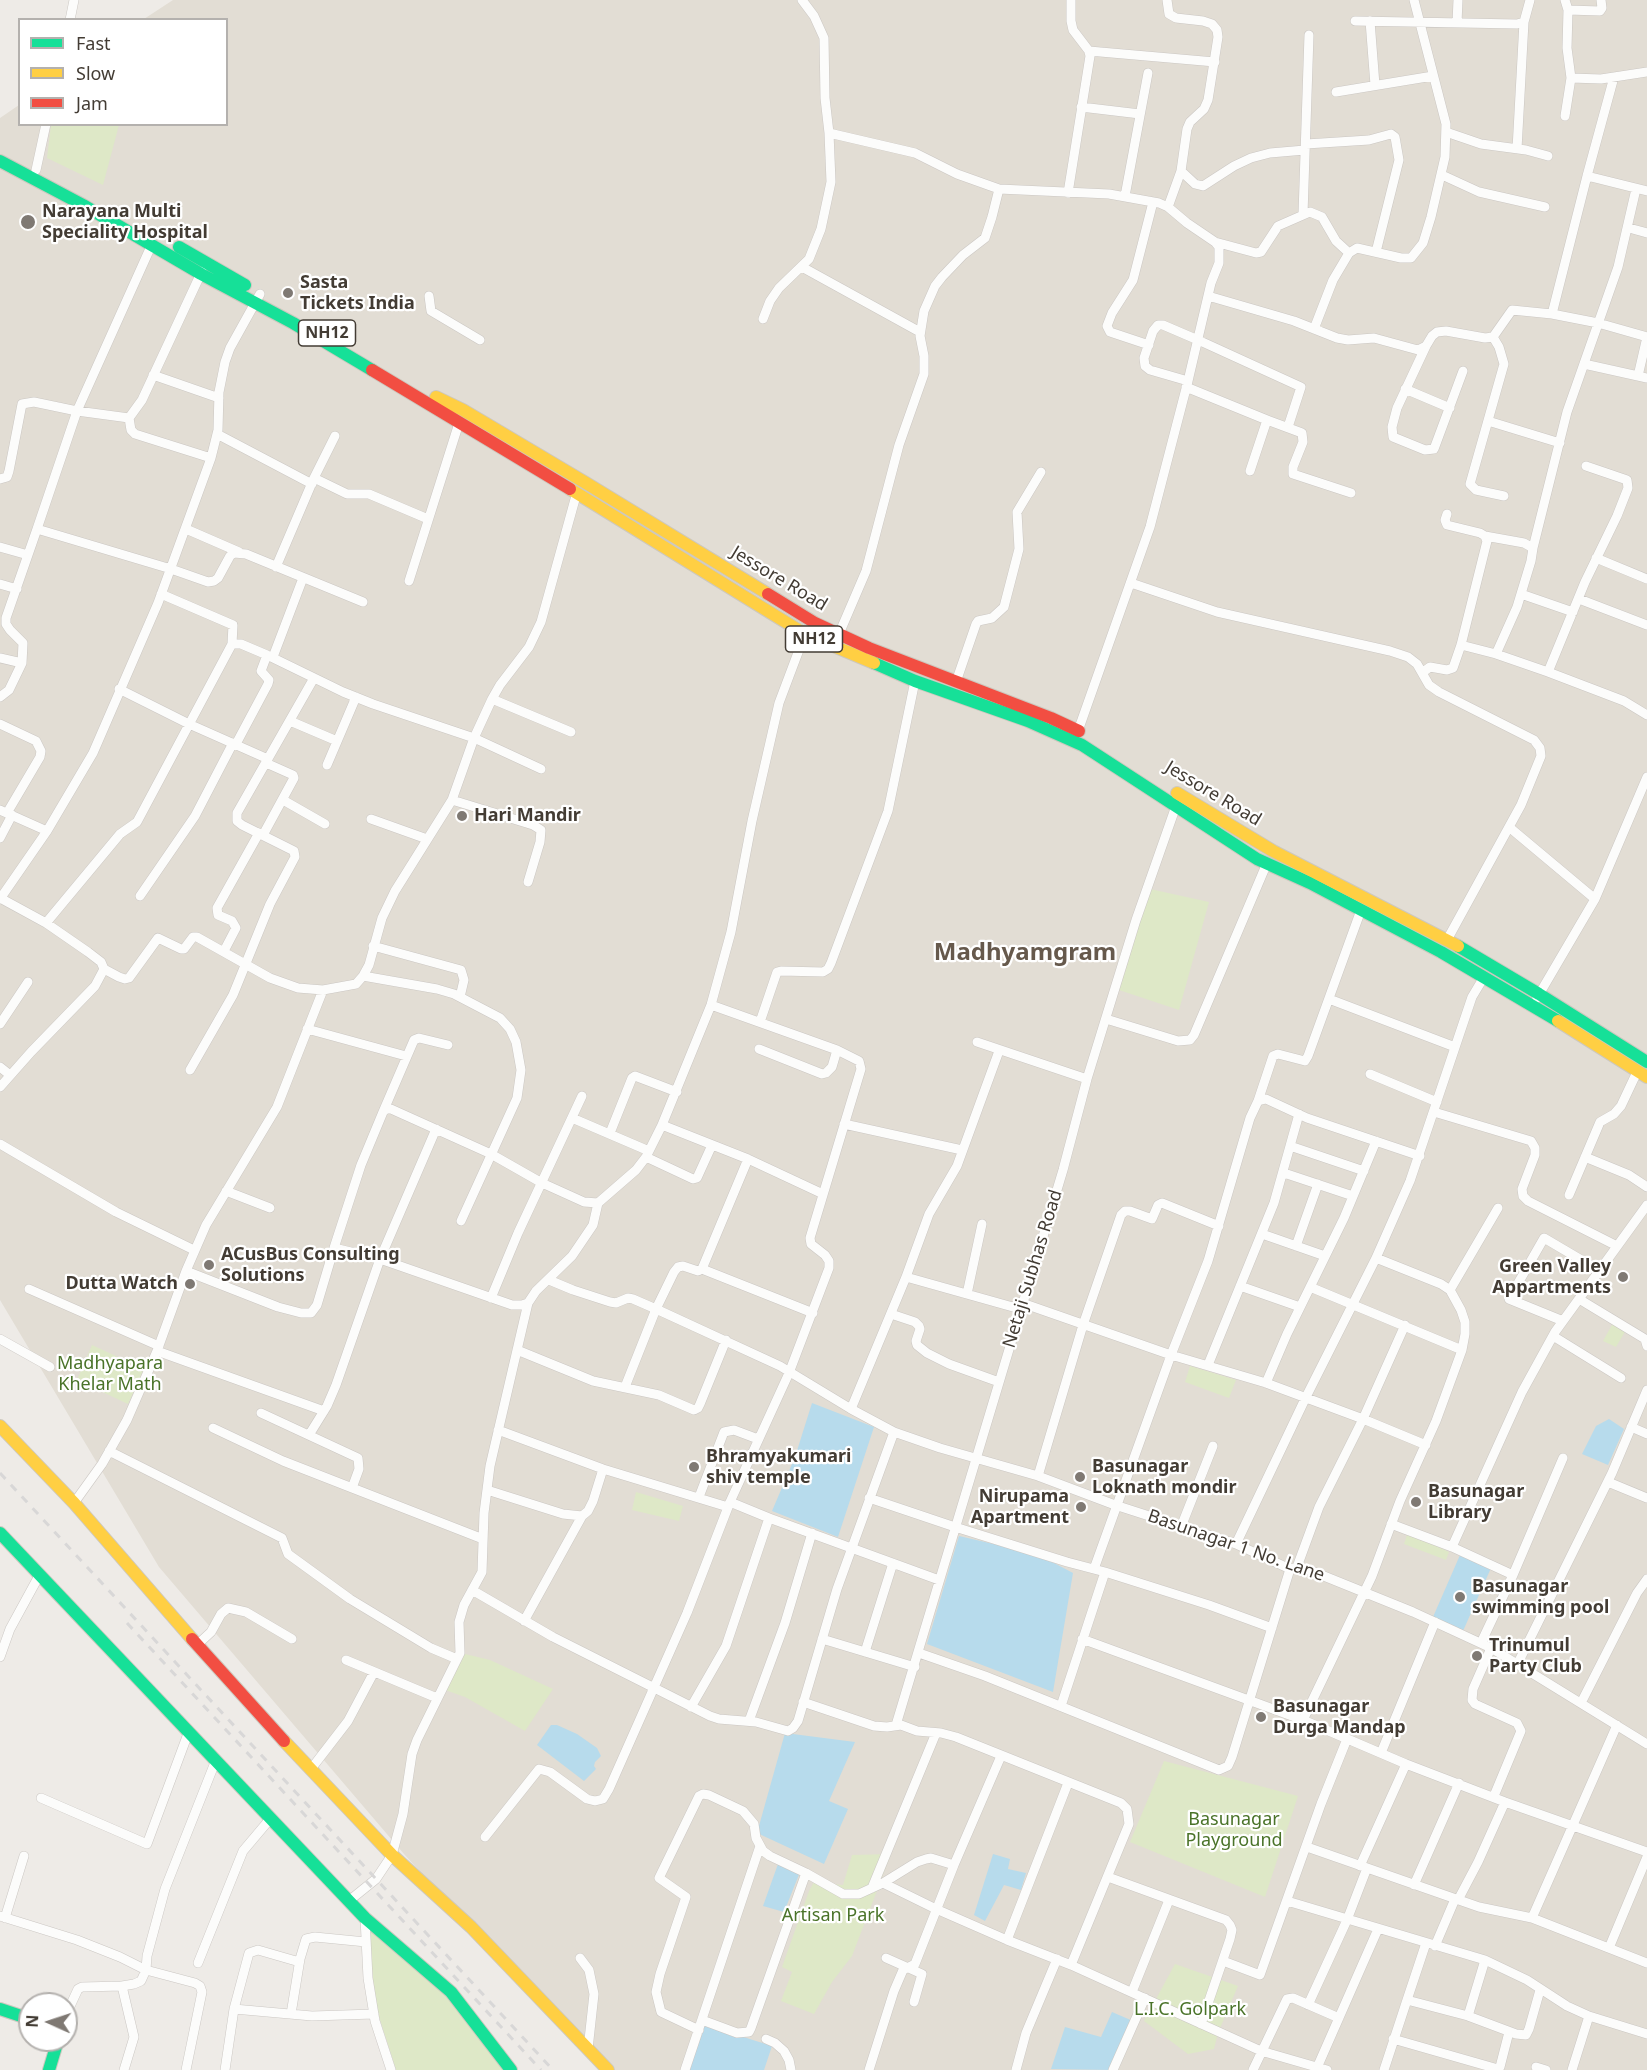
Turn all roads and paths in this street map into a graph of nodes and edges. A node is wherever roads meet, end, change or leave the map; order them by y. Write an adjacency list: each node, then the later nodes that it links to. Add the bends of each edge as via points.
1 (74, 0): 10 (street)
2 (802, 0): 31 (street, via 824,38)
3 (1071, 0): 17 (street, via 1073,30)
4 (1167, 0): 18 (street, via 1169,14 1212,24 1217,30)
5 (1414, 0): 13 (street)
6 (1458, 0): 15 (street)
7 (1530, 0): 14 (street)
8 (1601, 0): 9 (street, via 1600,11)
9 (1566, 5): 23 (street)
10 (70, 18)
11 (1355, 21): 12 (street)
12 (1370, 21): 13 (street); 24 (street)
13 (1418, 21): 15 (street); 21 (street)
14 (1524, 21): 15 (street, via 1508,25); 33 (street)
15 (1457, 23)
16 (1309, 35): 32 (street)
17 (1089, 51): 18 (street); 26 (street)
18 (1215, 62): 38 (street, via 1208,100 1187,129)
19 (1647, 72): 22 (street)
20 (1148, 73): 27 (street)
21 (1433, 76): 24 (street); 30 (street)
22 (1614, 77): 23 (street); 40 (street)
23 (1571, 78): 28 (street)
24 (1375, 85): 25 (street)
25 (1336, 92)
26 (1081, 107): 27 (street); 44 (street)
27 (1140, 114): 45 (street)
28 (1565, 116)
29 (46, 126): 37 (street)
30 (1446, 132): 33 (street, via 1481,144); 39 (street)
31 (829, 133): 41 (street, via 915,153); 56 (street, via 831,182 827,203 813,249)
32 (1306, 147): 38 (street, via 1251,158 1203,186); 49 (street); 54 (street, via 1391,134 1395,137 1399,160)
33 (1517, 149): 35 (street)
34 (0, 152): 37 (main road, Jessore Road / NH12)
35 (1548, 156)
36 (0, 161): 53 (main road, NH12)
37 (36, 170): 57 (main road, Jessore Road / NH12, via 147,229)
38 (1181, 171): 47 (street)
39 (1442, 175): 48 (street, via 1479,192); 54 (street, via 1418,252 1411,258)
40 (1587, 176): 42 (street); 61 (street)
41 (999, 189): 44 (street); 65 (street, via 984,238 935,286)
42 (1636, 189): 43 (street); 50 (street)
43 (1647, 191)
44 (1068, 193): 45 (street)
45 (1125, 195): 46 (street)
46 (1153, 202): 47 (street); 70 (street, via 1133,280 1107,326 1110,332)
47 (1168, 207): 52 (street)
48 (1545, 207)
49 (1303, 214): 52 (street, via 1278,226 1261,252); 55 (street, via 1310,212 1322,217 1336,241)
50 (1629, 228): 51 (street); 63 (street)
51 (1647, 233)
52 (1215, 242): 59 (street, via 1220,254)
53 (152, 244): 57 (main road, NH12); 80 (street)
54 (1376, 252): 55 (street, via 1357,248)
55 (1349, 253): 64 (street, via 1333,280)
56 (801, 267): 62 (street, via 779,288); 65 (street)
57 (204, 268): 60 (main road, Jessore Road / NH12); 74 (street)
58 (429, 296): 68 (street, via 431,311)
59 (1208, 296): 64 (street); 69 (street)
60 (257, 299): 78 (street, via 230,348); 84 (main road, NH12); 94 (main road, Jessore Road / NH12, via 463,410)
61 (1552, 314): 63 (street); 66 (street, via 1512,310)
62 (763, 319)
63 (1598, 323): 67 (street); 72 (street)
64 (1314, 329): 71 (street, via 1348,340 1374,338 1418,350)
65 (920, 332): 124 (street, via 924,374 893,467 866,571)
66 (1493, 337): 71 (street, via 1437,332); 83 (street, via 1504,364)
67 (1647, 337): 75 (street)
68 (480, 340)
69 (1198, 340): 70 (street, via 1158,325); 76 (street); 85 (street, via 1301,387)
70 (1149, 345): 76 (street, via 1145,366)
71 (1426, 346): 77 (street)
72 (1584, 364): 75 (street); 88 (street)
73 (1463, 371): 79 (street)
74 (153, 375): 78 (street); 81 (street)
75 (1642, 377)
76 (1187, 384): 82 (street); 114 (street, via 1150,527)
77 (1405, 389): 79 (street); 79 (street, via 1392,427 1393,437 1398,441 1434,449)
78 (219, 398): 86 (street)
79 (1450, 408)
80 (77, 411): 81 (street); 93 (street, via 34,402 22,404 9,471 7,477); 101 (street)
81 (129, 418): 89 (street, via 135,434)
82 (1267, 420): 85 (street); 91 (street)
83 (1488, 421): 88 (street); 98 (street, via 1470,484 1476,490)
84 (459, 423): 96 (main road, NH12); 100 (street)
85 (1288, 427): 97 (street, via 1304,436 1293,474)
86 (217, 434): 89 (street); 95 (street)
87 (335, 436): 95 (street)
88 (1560, 443): 105 (street)
89 (211, 458): 102 (street)
90 (1586, 466): 108 (street, via 1628,483)
91 (1250, 471)
92 (1041, 472): 135 (street, via 1017,512 1019,549 1004,607 992,618 976,624)
93 (0, 479)
94 (581, 479): 96 (street); 124 (main road, Jessore Road / NH12, via 803,616)
95 (313, 481): 100 (street, via 347,494 369,494); 109 (street)
96 (577, 492): 123 (main road, NH12); 139 (street, via 541,622 529,647)
97 (1350, 492)
98 (1504, 496)
99 (1447, 513): 103 (street, via 1445,520 1451,527)
100 (428, 519): 113 (street)
101 (37, 529): 107 (street); 110 (street)
102 (186, 529): 106 (street); 110 (street)
103 (1485, 536): 105 (street); 126 (street, via 1487,541)
104 (0, 547): 107 (street)
105 (1533, 548): 118 (street)
106 (239, 552): 109 (street); 110 (street, via 230,556 214,581 202,581)
107 (28, 555): 116 (street)
108 (1596, 558): 112 (street); 119 (street)
109 (276, 567): 111 (street)
110 (171, 569): 117 (street)
111 (303, 578): 120 (street); 128 (street)
112 (1647, 579)
113 (409, 581)
114 (1131, 583): 131 (street, via 1216,612 1390,651 1408,657); 144 (street)
115 (0, 584): 116 (street)
116 (17, 589): 130 (street, via 6,624 23,643)
117 (161, 594): 125 (street, via 233,625); 136 (street)
118 (1521, 594): 121 (street); 127 (street)
119 (1579, 599): 121 (street); 122 (street)
120 (363, 602)
121 (1573, 612): 132 (street)
122 (1647, 625)
123 (805, 634): 134 (main road, NH12); 183 (street, via 779,703 731,932)
124 (839, 634): 135 (main road, Jessore Road / NH12)
125 (232, 644): 128 (street); 143 (street)
126 (1461, 645): 127 (street); 131 (street, via 1453,668 1430,667)
127 (1496, 654): 132 (street)
128 (270, 656): 133 (street); 148 (street, via 261,670 267,684)
129 (0, 658): 130 (street)
130 (22, 663): 137 (street, via 9,690)
131 (1423, 672): 159 (street, via 1429,685 1439,692 1534,740 1540,748 1538,763)
132 (1548, 672): 140 (street, via 1624,701)
133 (314, 678): 138 (street); 141 (street)
134 (915, 681): 155 (main road, NH12, via 1082,745); 185 (street, via 888,811 831,963 823,972 777,972)
135 (956, 682): 144 (main road, Jessore Road / NH12)
136 (119, 689): 143 (street); 160 (street, via 93,753)
137 (0, 697)
138 (356, 697): 146 (street); 147 (street)
139 (492, 699): 145 (street); 146 (street)
140 (1647, 715)
141 (290, 721): 147 (street); 149 (street)
142 (0, 724): 156 (street, via 36,741 41,751)
143 (189, 724): 148 (street); 170 (street, via 137,822 120,834)
144 (1078, 731): 171 (main road, Jessore Road / NH12, via 1248,836)
145 (571, 732)
146 (474, 738): 151 (street); 154 (street)
147 (337, 741): 150 (street)
148 (235, 743): 149 (street); 166 (street, via 195,816)
149 (267, 761): 153 (street, via 293,775); 161 (street, via 237,818 242,825)
150 (327, 765)
151 (541, 769)
152 (1647, 777): 168 (street)
153 (283, 800): 158 (street); 161 (street)
154 (452, 800): 163 (street); 165 (street, via 541,830)
155 (1176, 806): 164 (main road, NH12); 184 (street, Netaji Subhas Road)
156 (6, 813): 160 (street); 162 (street)
157 (371, 819): 163 (street)
158 (325, 824)
159 (1509, 827): 168 (street); 171 (street)
160 (47, 831): 167 (street)
161 (261, 834): 173 (street, via 217,908 218,915 232,921 236,928); 174 (street, via 294,851 295,857)
162 (0, 838)
163 (427, 839): 172 (street, via 388,905)
164 (1267, 864): 169 (main road, NH12); 184 (street, via 1190,1040 1178,1041)
165 (528, 882)
166 (140, 896)
167 (0, 898): 170 (street)
168 (1595, 899): 182 (street)
169 (1361, 910): 177 (main road, NH12); 181 (street)
170 (46, 923): 175 (street, via 102,962)
171 (1448, 940): 182 (main road, Jessore Road / NH12)
172 (374, 946): 176 (street); 180 (street, via 461,970 464,980)
173 (224, 951): 174 (street); 175 (street, via 197,937 181,950 158,938 129,978)
174 (246, 963): 179 (street, via 284,984); 197 (street, via 229,1004)
175 (104, 969): 200 (street, via 95,986)
176 (363, 976): 179 (street, via 356,984); 180 (street)
177 (1484, 977): 182 (main road, NH12); 190 (street, via 1472,997)
178 (28, 982): 186 (street)
179 (323, 990): 187 (street)
180 (460, 997): 219 (street, via 500,1018 510,1029 520,1056 517,1098)
181 (1329, 999): 190 (street); 205 (street, via 1305,1061 1272,1056)
182 (1535, 999): 195 (main road, Jessore Road / NH12); 199 (main road, NH12)
183 (711, 1005): 185 (street); 203 (street)
184 (1106, 1019): 201 (street, Netaji Subhas Road)
185 (760, 1022): 192 (street)
186 (0, 1023)
187 (307, 1029): 194 (street); 229 (street, via 277,1107)
188 (976, 1042): 193 (street)
189 (448, 1045): 194 (street, via 419,1038)
190 (1455, 1047): 206 (street)
191 (759, 1049): 192 (street, via 822,1074 832,1067)
192 (837, 1050): 210 (street, via 861,1065)
193 (999, 1051): 201 (street); 218 (street)
194 (406, 1056): 207 (street)
195 (1647, 1062)
196 (0, 1067): 200 (street)
197 (190, 1070)
198 (1370, 1074): 206 (street)
199 (1642, 1074): 222 (street, via 1614,1114 1599,1122)
200 (10, 1075): 202 (street)
201 (1087, 1079): 262 (street, Netaji Subhas Road)
202 (0, 1087)
203 (677, 1092): 211 (street); 213 (street, via 635,1076)
204 (582, 1096): 209 (street)
205 (1258, 1101): 208 (street, via 1266,1100); 239 (street)
206 (1435, 1107): 221 (street); 242 (street, via 1531,1141 1535,1155 1523,1196)
207 (382, 1112): 212 (street, via 391,1109); 243 (street)
208 (1299, 1114): 214 (street); 217 (street)
209 (572, 1118): 213 (street); 226 (street)
210 (844, 1124): 218 (street); 230 (street)
211 (662, 1125): 215 (street); 220 (street)
212 (436, 1129): 219 (street); 247 (street)
213 (609, 1133): 220 (street)
214 (1376, 1142): 221 (street); 224 (street)
215 (712, 1145): 220 (street, via 697,1178 693,1179); 223 (street)
216 (1, 1146): 244 (street, via 117,1212)
217 (1290, 1146): 224 (street); 225 (street)
218 (962, 1150): 251 (street, via 952,1177 929,1214)
219 (490, 1154): 226 (street); 237 (street)
220 (648, 1154): 233 (street, via 636,1170)
221 (1420, 1156): 246 (street)
222 (1585, 1156): 228 (street); 231 (street)
223 (748, 1159): 230 (street); 248 (street)
224 (1364, 1171): 232 (street)
225 (1284, 1173): 227 (street); 240 (street)
226 (543, 1183): 233 (street, via 584,1202); 258 (street)
227 (1318, 1184): 232 (street); 241 (street)
228 (1647, 1187)
229 (225, 1191): 236 (street); 244 (street)
230 (823, 1194): 265 (street, via 810,1238 811,1244 829,1261 829,1268)
231 (1569, 1195)
232 (1353, 1196): 245 (street)
233 (598, 1203): 252 (street, via 585,1238)
234 (1647, 1205): 242 (street)
235 (1498, 1208): 256 (street)
236 (270, 1209)
237 (460, 1221)
238 (982, 1224): 257 (street)
239 (1219, 1226): 268 (street, via 1167,1203 1158,1205 1152,1219 1125,1211 1118,1221); 277 (street)
240 (1262, 1234): 241 (street); 253 (street)
241 (1296, 1246): 245 (street)
242 (1617, 1246): 250 (street)
243 (333, 1248): 247 (street); 249 (street, via 317,1305 311,1312 278,1307)
244 (194, 1250): 249 (street)
245 (1325, 1256): 254 (street)
246 (1376, 1258): 256 (street); 261 (street)
247 (380, 1259): 258 (street); 288 (street)
248 (702, 1269): 264 (street, via 678,1267); 265 (street)
249 (186, 1271): 274 (street)
250 (1600, 1271): 259 (street); 267 (street, via 1544,1238 1509,1299)
251 (906, 1277): 257 (street); 266 (street)
252 (549, 1280): 260 (street); 264 (street, Basunagar 1 No. Lane, via 610,1302 627,1298)
253 (1240, 1286): 263 (street); 278 (street)
254 (1310, 1287): 261 (street); 263 (street)
255 (29, 1289): 274 (street)
256 (1450, 1290): 276 (street, via 1465,1322)
257 (967, 1294): 262 (street)
258 (491, 1298): 260 (street, via 512,1305)
259 (1579, 1299): 267 (street); 273 (street, via 1645,1339)
260 (528, 1303): 275 (street)
261 (1353, 1304): 269 (street); 286 (street)
262 (1021, 1306): 268 (street); 282 (street, Netaji Subhas Road)
263 (1300, 1307): 283 (street)
264 (656, 1309): 272 (street, Basunagar 1 No. Lane); 284 (street)
265 (813, 1313): 280 (street)
266 (891, 1314): 282 (street, via 915,1322 920,1329 917,1345 927,1353); 287 (street)
267 (1563, 1321): 270 (street)
268 (1083, 1325): 277 (street); 305 (street)
269 (1405, 1325): 276 (street); 290 (street)
270 (1552, 1336): 281 (street); 325 (street, via 1522,1392)
271 (0, 1339): 279 (street)
272 (726, 1340): 280 (street, Basunagar 1 No. Lane); 284 (street, via 694,1410 659,1395)
273 (1647, 1346)
274 (158, 1349): 288 (street); 301 (street)
275 (517, 1350): 284 (street, via 593,1381); 294 (street)
276 (1462, 1350): 299 (street)
277 (1171, 1355): 278 (street); 314 (street)
278 (1208, 1365): 283 (street)
279 (50, 1367)
280 (789, 1373): 287 (street, Basunagar 1 No. Lane); 298 (street)
281 (1621, 1378)
282 (999, 1382): 302 (street, Netaji Subhas Road)
283 (1266, 1383): 286 (street)
284 (625, 1387)
285 (1647, 1390): 292 (street)
286 (1306, 1397): 290 (street); 323 (street)
287 (850, 1409): 295 (street, Basunagar 1 No. Lane)
288 (324, 1411): 297 (street)
289 (261, 1413): 297 (street)
290 (1363, 1419): 299 (street); 327 (street)
291 (0, 1426): 312 (main road)
292 (1631, 1427): 296 (street); 306 (street)
293 (213, 1428): 307 (street)
294 (498, 1430): 304 (street); 308 (street)
295 (894, 1432): 302 (street, Basunagar 1 No. Lane); 310 (street)
296 (1647, 1434)
297 (309, 1435): 307 (street, via 358,1458 359,1469)
298 (758, 1439): 309 (street, via 734,1430 724,1432); 313 (street)
299 (1426, 1445): 317 (street)
300 (1213, 1446): 319 (street)
301 (109, 1451): 312 (street); 348 (street, via 282,1538 288,1554 350,1599 431,1648)
302 (976, 1458): 305 (street, Basunagar 1 No. Lane); 318 (street, Netaji Subhas Road)
303 (1563, 1458): 331 (street)
304 (603, 1469): 309 (street); 315 (street, via 588,1511)
305 (1038, 1476): 314 (street, Basunagar 1 No. Lane)
306 (1608, 1482): 311 (street); 350 (street)
307 (352, 1488): 322 (street)
308 (487, 1490): 315 (street, via 563,1514); 322 (street)
309 (699, 1497): 313 (street)
310 (869, 1498): 318 (street); 324 (street)
311 (1647, 1498)
312 (74, 1503): 343 (main road)
313 (729, 1505): 316 (street); 353 (street)
314 (1115, 1505): 319 (street, Basunagar 1 No. Lane); 328 (street)
315 (582, 1516): 336 (street)
316 (769, 1518): 321 (street); 359 (street, via 726,1646)
317 (1391, 1524): 325 (street); 335 (street)
318 (955, 1527): 328 (street); 333 (street, Netaji Subhas Road)
319 (1181, 1527): 323 (street, Basunagar 1 No. Lane)
320 (0, 1533): 330 (main road)
321 (812, 1533): 324 (street); 361 (street)
322 (483, 1539): 334 (street, via 482,1572)
323 (1236, 1544): 327 (street, Basunagar 1 No. Lane)
324 (852, 1547): 326 (street); 340 (street)
325 (1452, 1547): 331 (street)
326 (893, 1563): 333 (street); 345 (street)
327 (1294, 1568): 335 (street, Basunagar 1 No. Lane); 338 (street)
328 (1094, 1569): 329 (street)
329 (1105, 1572): 338 (street); 341 (street)
330 (40, 1574): 347 (street, via 10,1629); 364 (main road)
331 (1512, 1575): 342 (street)
332 (1647, 1579): 357 (street)
333 (939, 1580): 346 (street, Netaji Subhas Road)
334 (472, 1590): 336 (street); 348 (street, via 459,1622 461,1646)
335 (1364, 1593): 337 (street, Basunagar 1 No. Lane); 360 (street)
336 (524, 1621): 353 (street)
337 (1435, 1622): 342 (street, Basunagar 1 No. Lane); 368 (street)
338 (1272, 1629): 355 (street)
339 (292, 1639): 343 (street, via 246,1612 228,1608)
340 (822, 1639): 345 (street); 356 (street)
341 (1082, 1639): 355 (street); 358 (street)
342 (1481, 1643): 344 (street, Basunagar 1 No. Lane)
343 (197, 1646): 372 (main road)
344 (1491, 1648): 350 (street, Basunagar 1 No. Lane); 375 (street, via 1472,1700 1517,1724 1521,1731)
345 (866, 1652): 351 (street)
346 (919, 1653): 351 (street, Netaji Subhas Road); 358 (street)
347 (0, 1657)
348 (457, 1659): 354 (street)
349 (346, 1660): 352 (street)
350 (1518, 1663): 357 (street, Basunagar 1 No. Lane)
351 (915, 1666): 362 (street, Netaji Subhas Road)
352 (374, 1672): 354 (street); 372 (street, via 348,1721)
353 (654, 1687): 359 (street); 380 (street, via 603,1799 587,1799 550,1772 539,1769)
354 (437, 1698): 384 (street, via 412,1754)
355 (1248, 1701): 358 (street, via 1228,1766 1219,1770); 360 (street)
356 (803, 1702): 361 (street, via 798,1721 788,1731); 362 (street, via 874,1726)
357 (1581, 1703): 363 (street, Basunagar 1 No. Lane)
358 (1061, 1706)
359 (691, 1707): 361 (street, via 718,1719)
360 (1303, 1720): 366 (street)
361 (749, 1721)
362 (896, 1725): 365 (street)
363 (1617, 1725): 367 (street, Basunagar 1 No. Lane); 379 (street)
364 (189, 1731): 370 (main road); 376 (street, via 147,1844)
365 (936, 1733): 369 (street); 392 (street)
366 (1347, 1739): 368 (street); 382 (street)
367 (1647, 1743)
368 (1382, 1753): 371 (street)
369 (1001, 1756): 373 (street); 386 (street)
370 (216, 1760): 378 (main road); 417 (street, via 165,1889)
371 (1406, 1764): 374 (street); 387 (street)
372 (310, 1769): 384 (main road)
373 (1068, 1783): 389 (street, via 1121,1803 1127,1809 1129,1824); 403 (street)
374 (1459, 1783): 375 (street); 391 (street)
375 (1494, 1796): 377 (street)
376 (41, 1798)
377 (1505, 1802): 379 (street); 395 (street)
378 (270, 1819): 393 (main road); 413 (street, via 243,1851)
379 (1573, 1827): 383 (street); 400 (street)
380 (485, 1837)
381 (760, 1846): 388 (street, via 770,1857); 435 (street); 435 (street, via 754,1824 743,1811 703,1794 659,1878 686,1897 656,1992 661,2012)
382 (1307, 1847): 387 (street); 396 (street)
383 (1647, 1854): 406 (street)
384 (392, 1855): 393 (street, via 376,1878); 440 (main road, via 471,1927)
385 (24, 1856): 398 (street)
386 (954, 1865): 390 (street, via 926,1859); 397 (street)
387 (1364, 1867): 391 (street); 401 (street)
388 (806, 1873): 392 (street, via 843,1894 859,1894); 435 (street, via 751,2028 744,2033)
389 (1108, 1877): 394 (street); 415 (street)
390 (883, 1883): 392 (street); 397 (street)
391 (1414, 1885): 395 (street)
392 (872, 1888)
393 (350, 1900): 399 (main road)
394 (1169, 1900): 412 (street, via 1226,1920 1232,1930); 421 (street)
395 (1456, 1900): 400 (street); 405 (street)
396 (1287, 1901): 401 (street); 412 (street, via 1260,1975)
397 (936, 1909): 403 (street); 416 (street, via 915,1964)
398 (2, 1917): 417 (street, via 77,1940)
399 (365, 1918): 404 (street); 450 (main road, via 451,1992)
400 (1532, 1918): 406 (street)
401 (1347, 1920): 402 (street); 425 (street)
402 (1378, 1929): 405 (street); 433 (street)
403 (1007, 1940): 410 (street)
404 (366, 1942): 409 (street, via 306,1939); 429 (street)
405 (1431, 1944): 411 (street); 423 (street)
406 (1609, 1948): 414 (street)
407 (580, 1958): 440 (street, via 589,1970 594,1994)
408 (886, 1958): 416 (street)
409 (300, 1959): 427 (street, via 258,1950 249,1953); 428 (street)
410 (1057, 1959): 415 (street); 455 (street, via 1026,2033)
411 (1485, 1960): 419 (street); 431 (street)
412 (1223, 1961): 434 (street)
413 (198, 1963)
414 (1647, 1963)
415 (1071, 1965): 421 (street)
416 (908, 1968): 424 (street, via 922,1974); 454 (street, via 903,1970 894,1991)
417 (146, 1970): 418 (street, via 141,1981); 447 (street, via 200,1986)
418 (122, 1986): 420 (street, via 82,1987); 446 (street, via 134,2037)
419 (1540, 1990): 432 (street); 436 (street, via 1526,2035)
420 (77, 1992)
421 (1132, 1992): 422 (street)
422 (1145, 1998): 434 (street); 456 (street)
423 (1407, 2000): 431 (street); 439 (street)
424 (914, 2002)
425 (1308, 2004): 433 (street); 441 (street, via 1287,1999)
426 (0, 2009): 430 (main road)
427 (234, 2009): 428 (street); 448 (street)
428 (291, 2014): 429 (street)
429 (374, 2014): 449 (street)
430 (18, 2015)
431 (1468, 2016): 436 (street)
432 (1589, 2016): 437 (street); 460 (street)
433 (1339, 2018): 444 (street)
434 (1201, 2024): 441 (street)
435 (700, 2025): 452 (street)
436 (1509, 2032): 439 (street, via 1500,2067 1496,2069)
437 (1647, 2034)
438 (766, 2039): 453 (street, via 784,2051)
439 (1393, 2039): 458 (street)
440 (588, 2049): 451 (main road)
441 (1261, 2051): 444 (street); 457 (street)
442 (54, 2052): 445 (main road)
443 (1536, 2067): 459 (street)
444 (1320, 2069)
445 (49, 2070)
446 (124, 2070)
447 (186, 2070)
448 (225, 2070)
449 (391, 2070)
450 (511, 2070)
451 (608, 2070)
452 (685, 2070)
453 (791, 2070)
454 (869, 2070)
455 (1016, 2070)
456 (1113, 2070)
457 (1253, 2070)
458 (1384, 2070)
459 (1546, 2070)
460 (1572, 2070)

